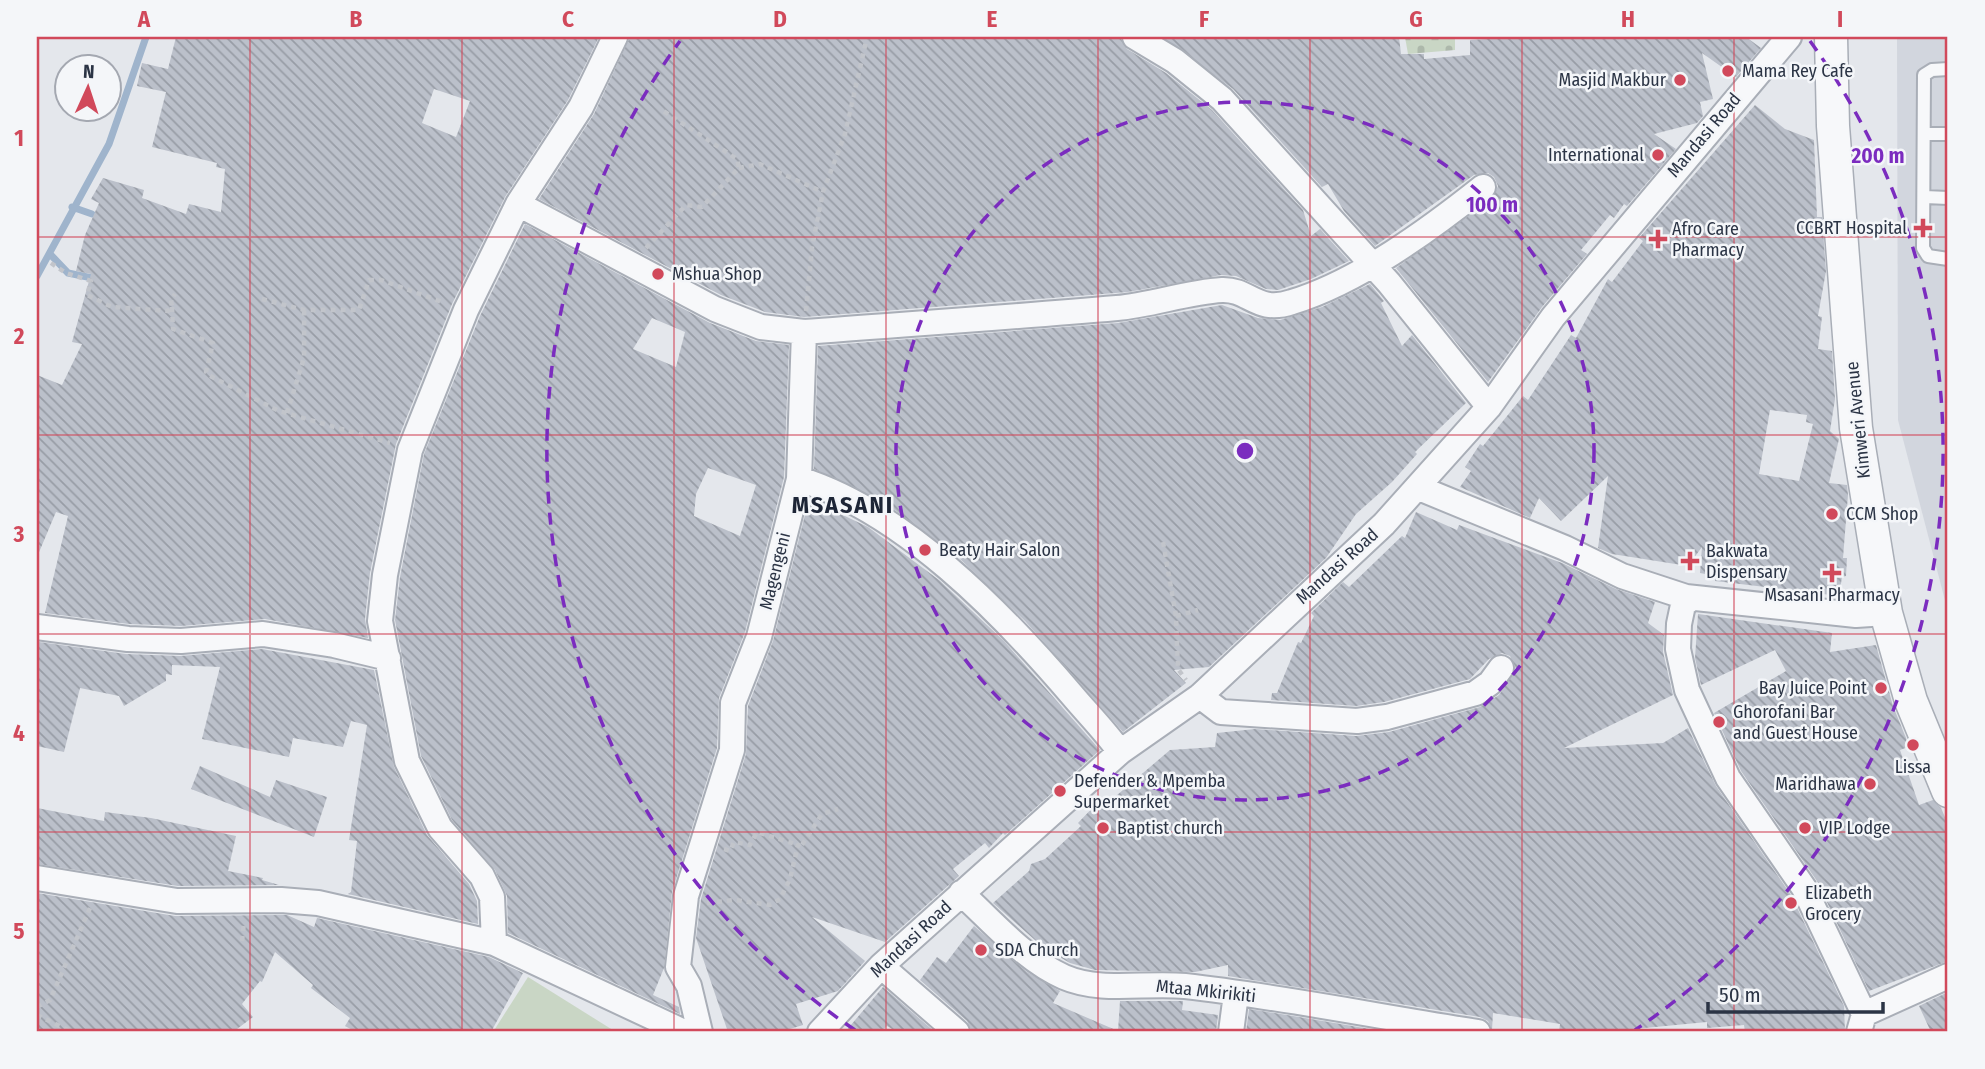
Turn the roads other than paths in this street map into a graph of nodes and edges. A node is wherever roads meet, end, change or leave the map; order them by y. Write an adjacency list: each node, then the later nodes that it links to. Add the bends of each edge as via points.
1 (615, 37): 11 (street, via 581,107)
2 (1135, 37): 13 (street, via 1223,99)
3 (1789, 37): 15 (street, Mandasi Road, via 1571,296)
4 (1831, 37): 19 (street, Kimweri Avenue, via 1833,126 1856,428)
5 (1948, 69): 6 (lane, via 1924,75)
6 (1925, 134): 7 (lane); 9 (lane)
7 (1948, 134)
8 (1483, 187): 13 (street)
9 (1925, 197): 10 (lane); 12 (lane, via 1923,247 1928,256)
10 (1948, 198)
11 (518, 204): 14 (street, via 737,318 761,327); 21 (street, via 466,310 410,450 384,575 380,621)
12 (1948, 259)
13 (1371, 265): 14 (street, via 1289,304 1262,306 1224,290 1121,308); 15 (street)
14 (804, 332): 16 (street, Magengeni)
15 (1489, 407): 17 (street, Mandasi Road)
16 (799, 480): 24 (street, via 832,490 887,520 948,571 1011,628); 35 (street, Magengeni, via 759,638 733,703 732,750 686,896 678,967 689,986)
17 (1419, 488): 18 (street, via 1622,576); 23 (street, Mandasi Road)
18 (1686, 597): 19 (street, via 1856,615); 32 (street, via 1678,649 1687,690 1728,778 1804,888)
19 (1886, 613): 25 (street, Kimweri Avenue, via 1911,701)
20 (37, 627): 21 (street, via 181,641 263,634)
21 (388, 658): 28 (street, via 407,761 440,828 482,876 492,897)
22 (1501, 668): 23 (street, via 1476,693 1357,721 1221,712)
23 (1200, 696): 24 (street, Mandasi Road)
24 (1120, 752): 27 (street, Mandasi Road)
25 (1948, 791)
26 (37, 878): 28 (street, via 177,901 318,903)
27 (961, 893): 29 (street, Mandasi Road); 31 (street, Mtaa Mkirikiti, via 1065,978)
28 (494, 943): 34 (street)
29 (881, 966): 36 (street, Mandasi Road); 37 (street)
30 (1948, 976): 32 (street)
31 (1236, 993): 33 (street, Mtaa Mkirikiti, via 1330,1005); 38 (street)
32 (1861, 1023)
33 (1411, 1027): 39 (street, Mtaa Mkirikiti)
34 (684, 1032)
35 (700, 1032)
36 (820, 1032)
37 (957, 1032)
38 (1231, 1032)
39 (1478, 1032)

